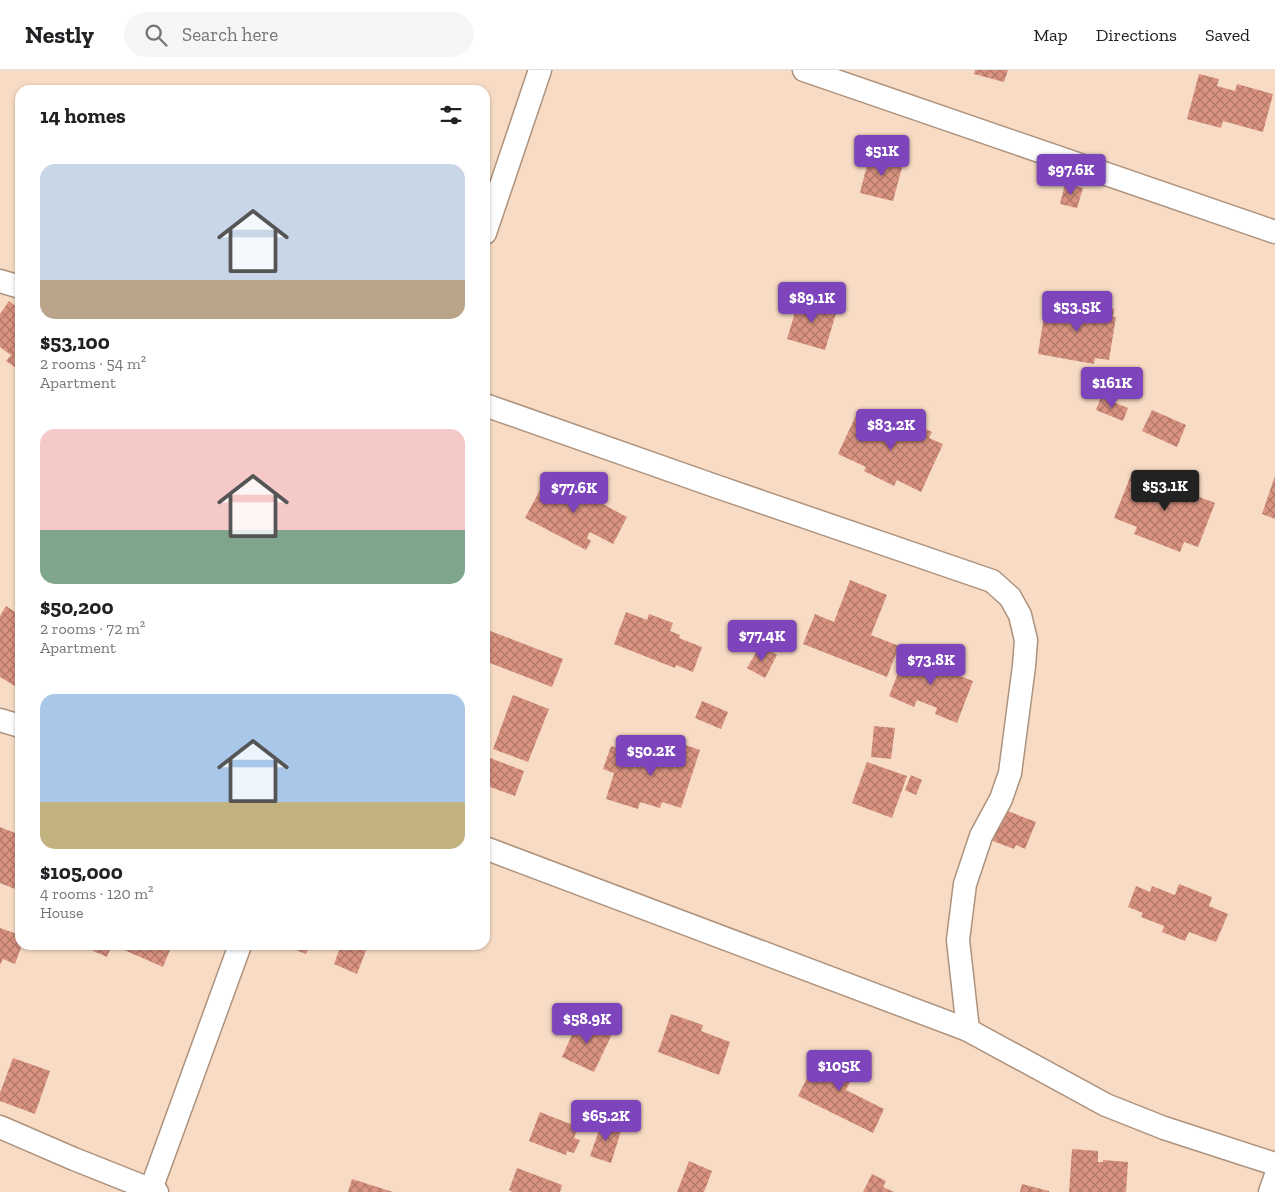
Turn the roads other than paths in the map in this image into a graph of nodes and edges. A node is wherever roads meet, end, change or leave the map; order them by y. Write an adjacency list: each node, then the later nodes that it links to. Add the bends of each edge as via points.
1 (804, 70): 4 (street)
2 (538, 71): 3 (street)
3 (490, 218)
4 (1275, 232)
5 (0, 281): 6 (street)
6 (15, 286)
7 (490, 407): 12 (street, via 992,581 1010,597 1020,615 1026,640 1024,666 1010,773 1001,800 981,836 965,884 958,940)
8 (0, 720): 9 (street)
9 (15, 724)
10 (490, 850): 12 (street)
11 (238, 950): 16 (street)
12 (968, 1030): 14 (street, via 1106,1105 1164,1128)
13 (0, 1127): 16 (street)
14 (1275, 1164)
15 (1275, 1178): 17 (street)
16 (153, 1191)
17 (1270, 1192)

